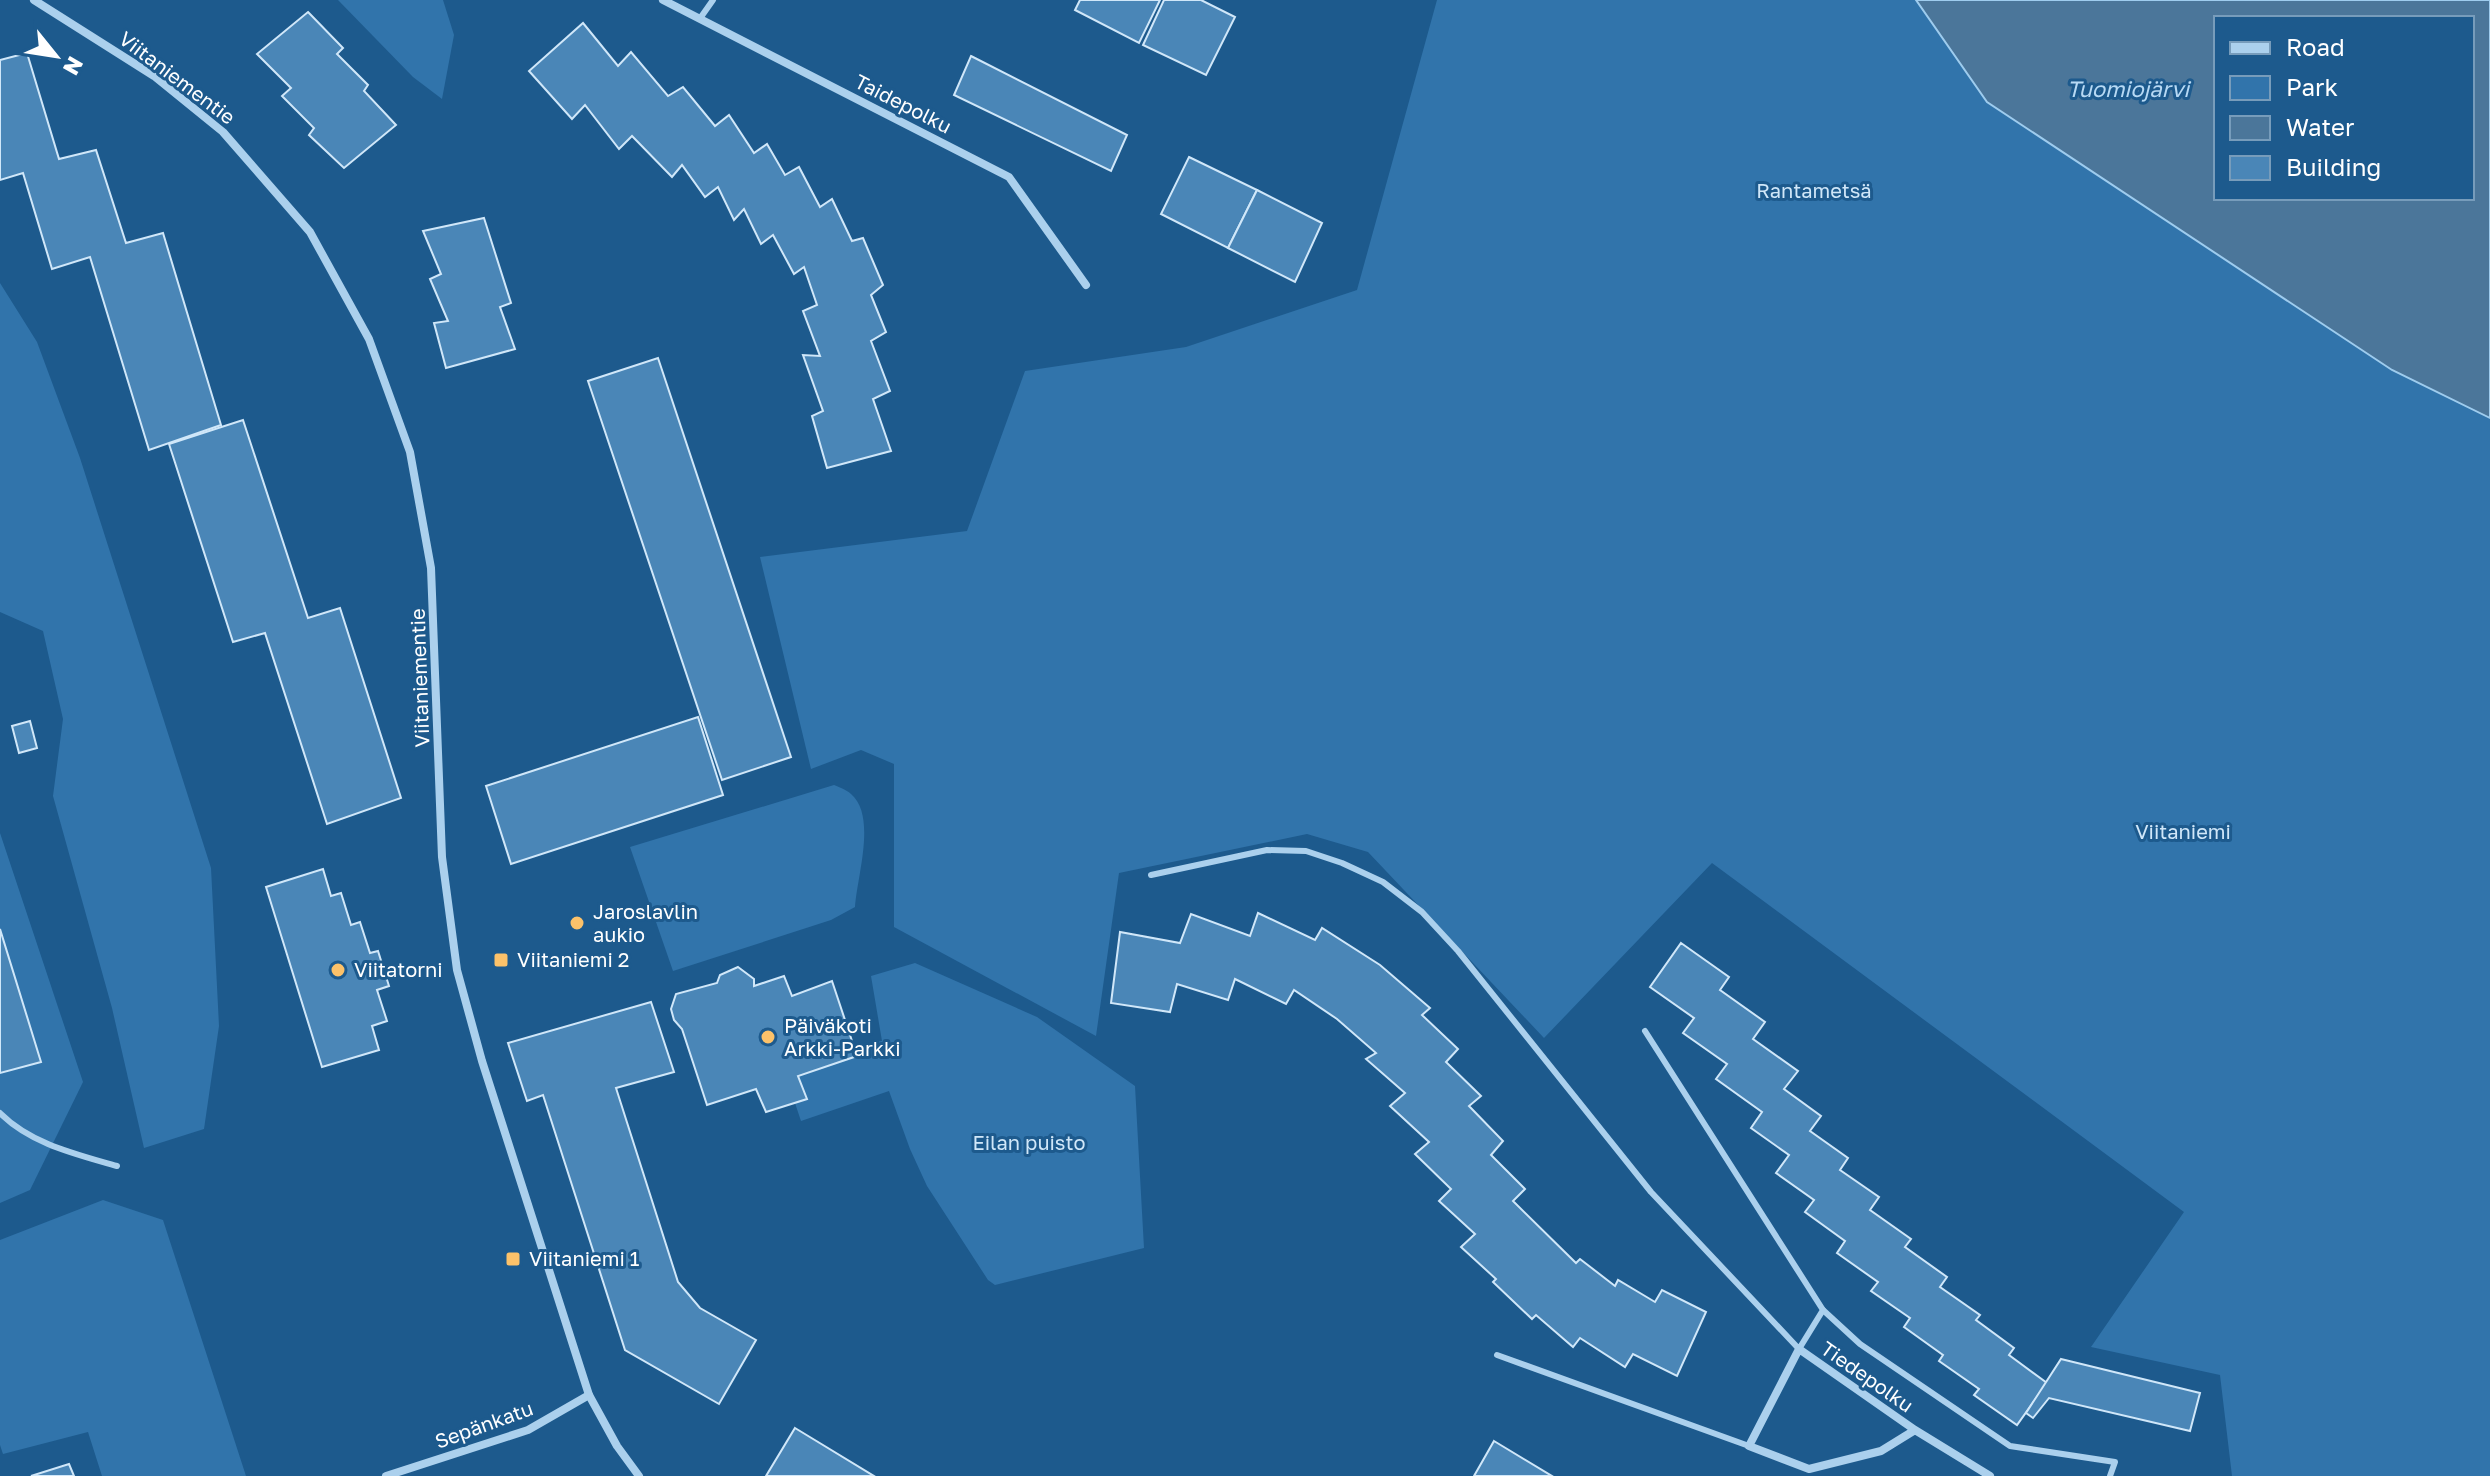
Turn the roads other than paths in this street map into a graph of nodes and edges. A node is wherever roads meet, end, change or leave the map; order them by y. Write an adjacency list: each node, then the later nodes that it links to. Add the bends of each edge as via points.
1 (34, 0): 13 (street, Viitaniementie, via 154,76 223,132 310,232 369,339 410,452 431,568 442,857 457,970)
2 (663, 0): 4 (street, Taidepolku)
3 (713, 0): 4 (lane)
4 (701, 17): 5 (street, Taidepolku, via 1009,177)
5 (1086, 285)
6 (1151, 875): 11 (lane, via 1267,850 1306,851 1383,882 1422,912 1458,951 1651,1192)
7 (1645, 1031): 10 (lane)
8 (0, 1113): 9 (lane, via 51,1146)
9 (117, 1166)
10 (1823, 1310): 11 (lane); 19 (lane, via 1860,1344 2010,1446 2115,1462)
11 (1799, 1349): 14 (street, Tiedepolku); 15 (street, Tiedepolku)
12 (1497, 1355): 15 (lane)
13 (589, 1395): 16 (street, Sepänkatu, via 528,1430); 17 (street, Viitaniementie)
14 (1915, 1430): 15 (street, Tiedepolku, via 1881,1451 1809,1469); 18 (street, Tiedepolku)
15 (1749, 1446)
16 (386, 1476)
17 (639, 1476)
18 (1990, 1476)
19 (2110, 1476)

